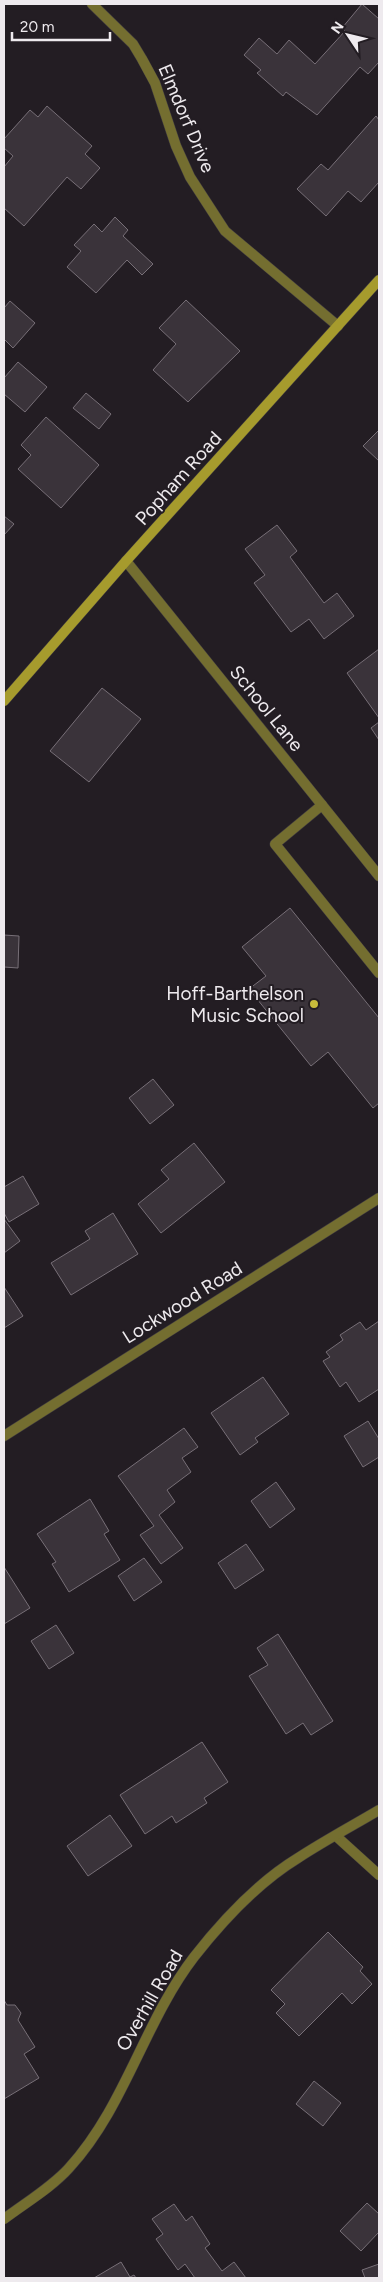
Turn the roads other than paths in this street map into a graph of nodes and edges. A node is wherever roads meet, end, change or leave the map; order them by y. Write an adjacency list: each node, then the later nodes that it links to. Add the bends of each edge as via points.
1 (92, 4): 3 (street, Elmdorf Drive, via 133,44 142,59 155,82 190,177 226,231)
2 (379, 280): 3 (main road, Popham Road)
3 (338, 326): 4 (main road, Popham Road)
4 (126, 561): 5 (main road, Popham Road); 6 (street, School Lane)
5 (4, 701)
6 (322, 805): 7 (street, School Lane); 8 (street, via 275,844)
7 (379, 876)
8 (379, 973)
9 (379, 1198): 10 (street, Lockwood Road)
10 (4, 1436)
11 (379, 1810): 12 (street, Overhill Road)
12 (336, 1836): 13 (street); 14 (street, Overhill Road, via 296,1858 253,1892 226,1919 170,1992 111,2110 90,2141 68,2169)
13 (379, 1875)
14 (4, 2219)

